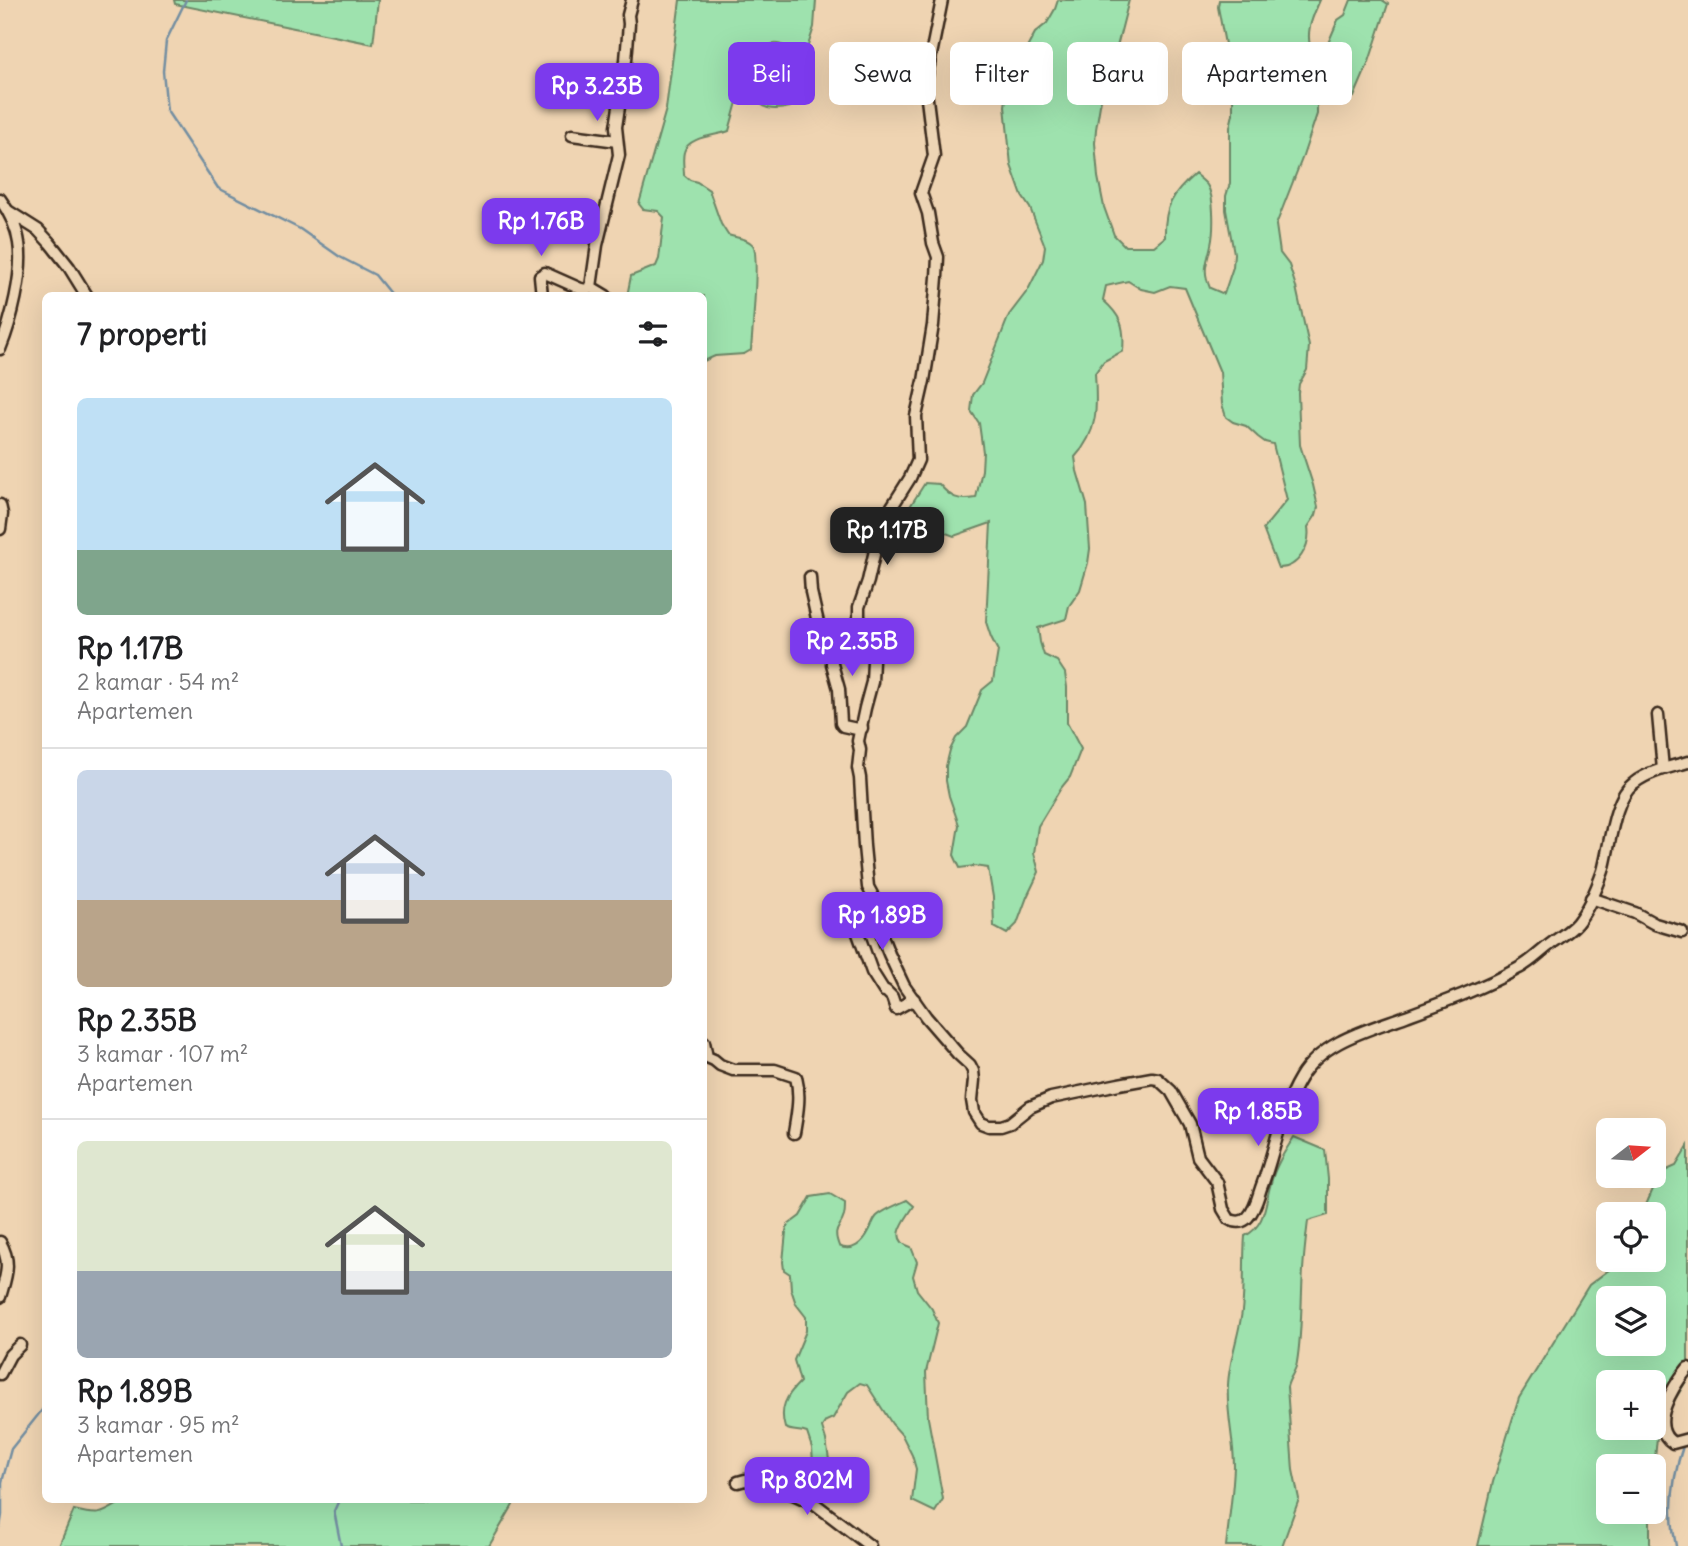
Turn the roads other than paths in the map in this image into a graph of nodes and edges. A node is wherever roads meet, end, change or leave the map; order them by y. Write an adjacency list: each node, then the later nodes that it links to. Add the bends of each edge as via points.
1 (632, 0): 4 (street)
2 (942, 0): 15 (street, via 926,80 934,156 921,193 938,257 933,325 916,416 918,460 881,524 859,607)
3 (572, 135): 4 (street)
4 (617, 141): 7 (street, via 619,155 597,245)
5 (0, 199): 6 (street)
6 (7, 211): 8 (street, via 50,243); 11 (street, via 18,238 20,260 16,295)
7 (592, 288): 9 (street, via 581,289 544,273 540,276); 10 (street)
8 (85, 292)
9 (542, 292)
10 (599, 292)
11 (0, 349)
12 (0, 505): 13 (street)
13 (0, 528)
14 (810, 577): 16 (street, via 821,636)
15 (869, 642): 16 (street); 18 (street, via 873,673)
16 (830, 643): 18 (street, via 841,723)
17 (1658, 715): 20 (street)
18 (862, 728): 24 (street, via 858,768 868,887 888,954)
19 (1688, 762): 20 (street)
20 (1663, 769): 21 (street, via 1624,793)
21 (1591, 898): 23 (street); 24 (street, via 1576,924 1521,967 1331,1046 1309,1064 1289,1102 1256,1203 1240,1222 1229,1219 1223,1209 1217,1181 1198,1157 1189,1124 1171,1091 1158,1079 1051,1098 1010,1123 984,1126 974,1112 970,1065)
22 (851, 914): 24 (street, via 872,972 896,1009)
23 (1682, 932)
24 (914, 999)
25 (707, 1057): 26 (street, via 726,1068 775,1070 796,1077 799,1092)
26 (794, 1133)
27 (0, 1242): 28 (street, via 8,1260)
28 (0, 1297)
29 (20, 1345): 30 (street)
30 (1, 1367)
31 (1688, 1368): 32 (street, via 1670,1393 1662,1428 1673,1443)
32 (1688, 1439)
33 (738, 1482): 34 (street, via 757,1482 803,1498)
34 (870, 1546)

